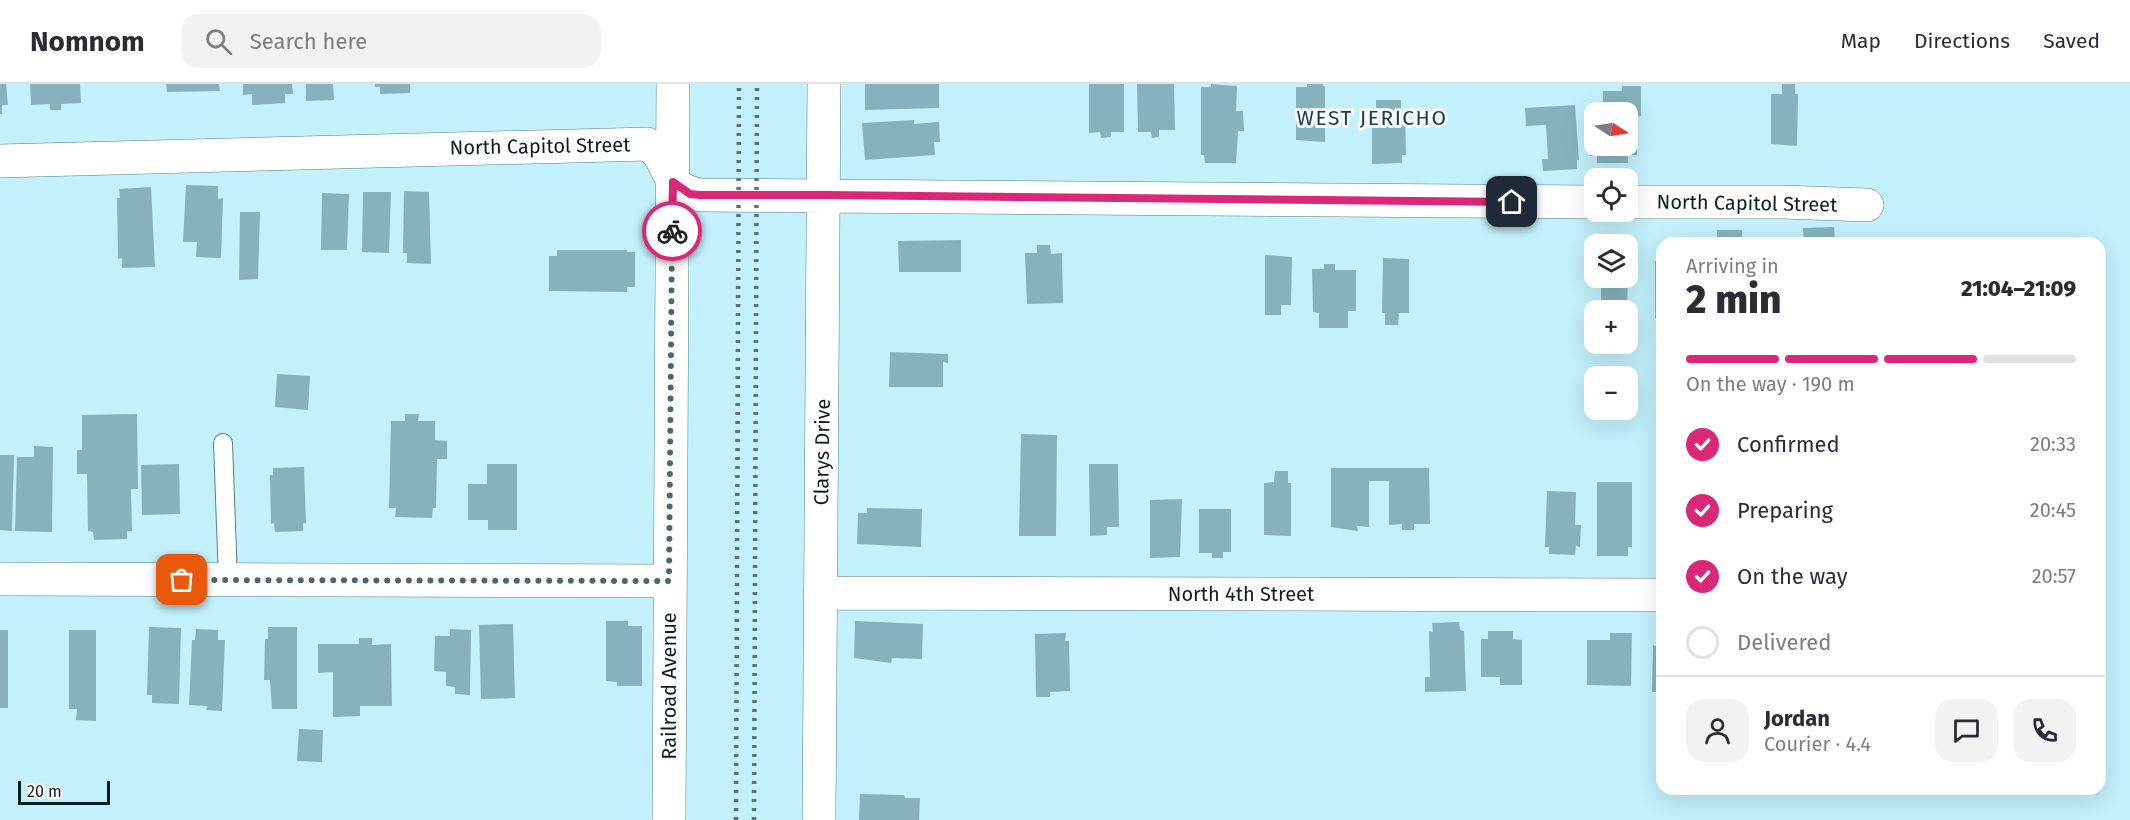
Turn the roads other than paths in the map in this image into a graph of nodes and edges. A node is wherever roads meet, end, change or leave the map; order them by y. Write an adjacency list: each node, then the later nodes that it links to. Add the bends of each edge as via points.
1 (673, 84): 4 (street, Railroad Avenue)
2 (824, 84): 5 (street, Clarys Drive)
3 (0, 161): 4 (street, North Capitol Street, via 647,144 657,150)
4 (673, 182): 5 (street, via 690,194 700,195); 12 (street, Railroad Avenue)
5 (824, 195): 6 (street); 13 (street, Clarys Drive)
6 (1584, 202)
7 (1638, 202): 8 (street, North Capitol Street)
8 (1867, 205)
9 (223, 443): 11 (lane)
10 (0, 579): 11 (street)
11 (228, 580): 12 (street)
12 (669, 581): 15 (street, Railroad Avenue)
13 (820, 593): 14 (street, North 4th Street); 16 (street, Clarys Drive)
14 (1656, 595)
15 (669, 820)
16 (819, 820)

